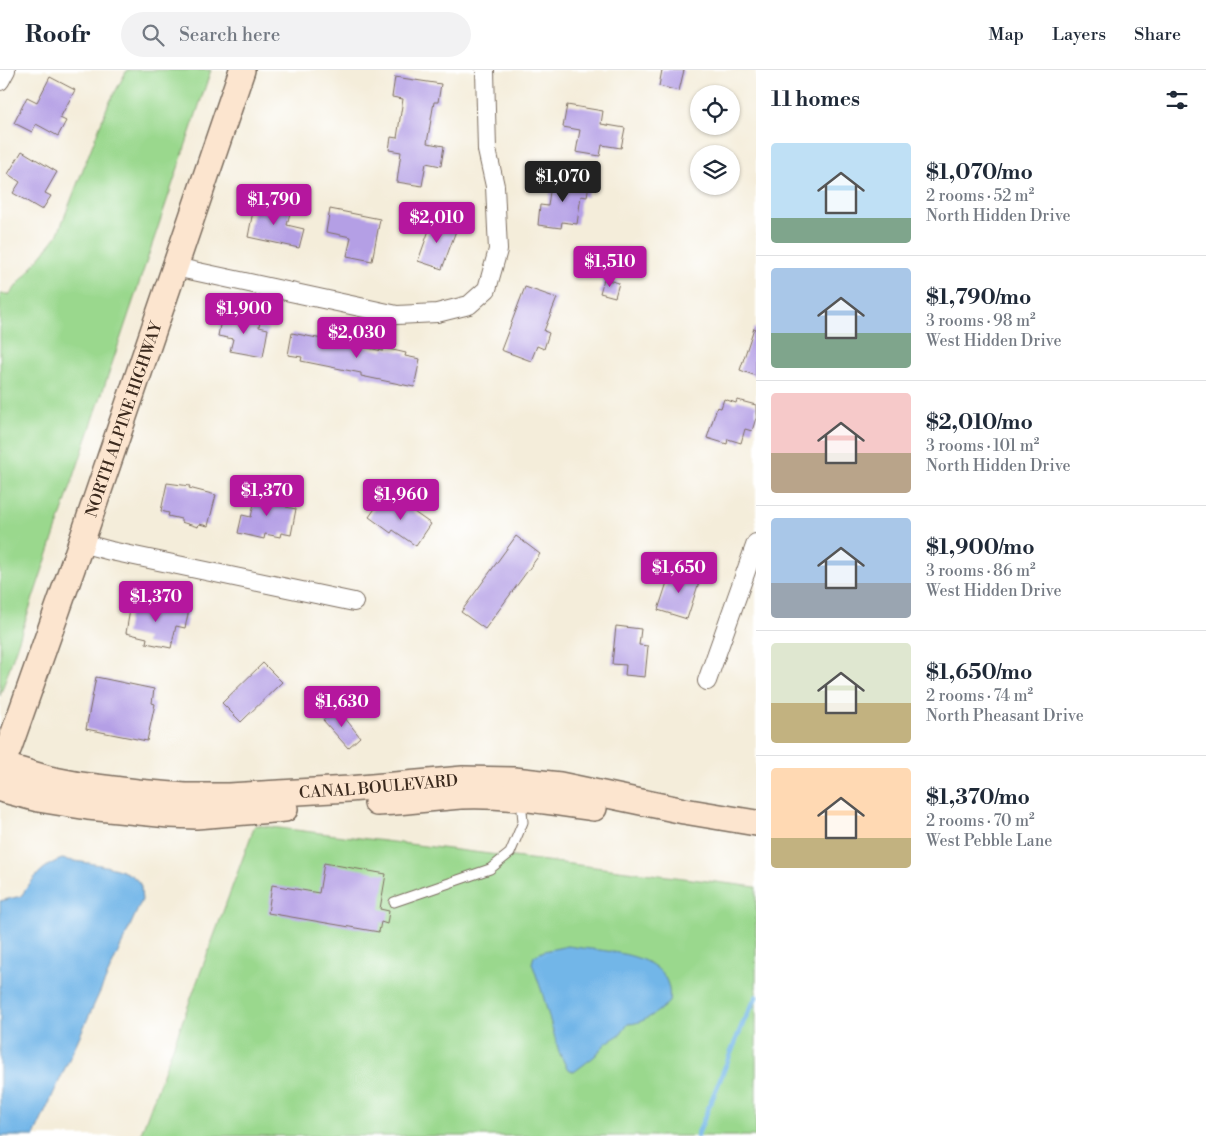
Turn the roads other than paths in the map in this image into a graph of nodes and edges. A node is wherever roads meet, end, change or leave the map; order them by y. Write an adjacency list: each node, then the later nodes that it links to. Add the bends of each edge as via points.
1 (6, 70): 4 (street)
2 (242, 70): 5 (main road, NORTH ALPINE HIGHWAY)
3 (485, 70): 5 (street, via 487,150 495,186 498,250 487,289 469,305 437,314 397,315)
4 (0, 81)
5 (174, 267): 7 (main road, NORTH ALPINE HIGHWAY)
6 (756, 542): 9 (street)
7 (81, 543): 8 (street); 10 (main road, NORTH ALPINE HIGHWAY)
8 (354, 602)
9 (707, 681)
10 (0, 774): 11 (main road, CANAL BOULEVARD, via 184,796 349,789 492,778)
11 (521, 789): 12 (main road, CANAL BOULEVARD, via 569,787); 13 (main road, CANAL BOULEVARD); 14 (lane, via 524,822 510,853 490,869)
12 (756, 823)
13 (756, 832)
14 (394, 902)

